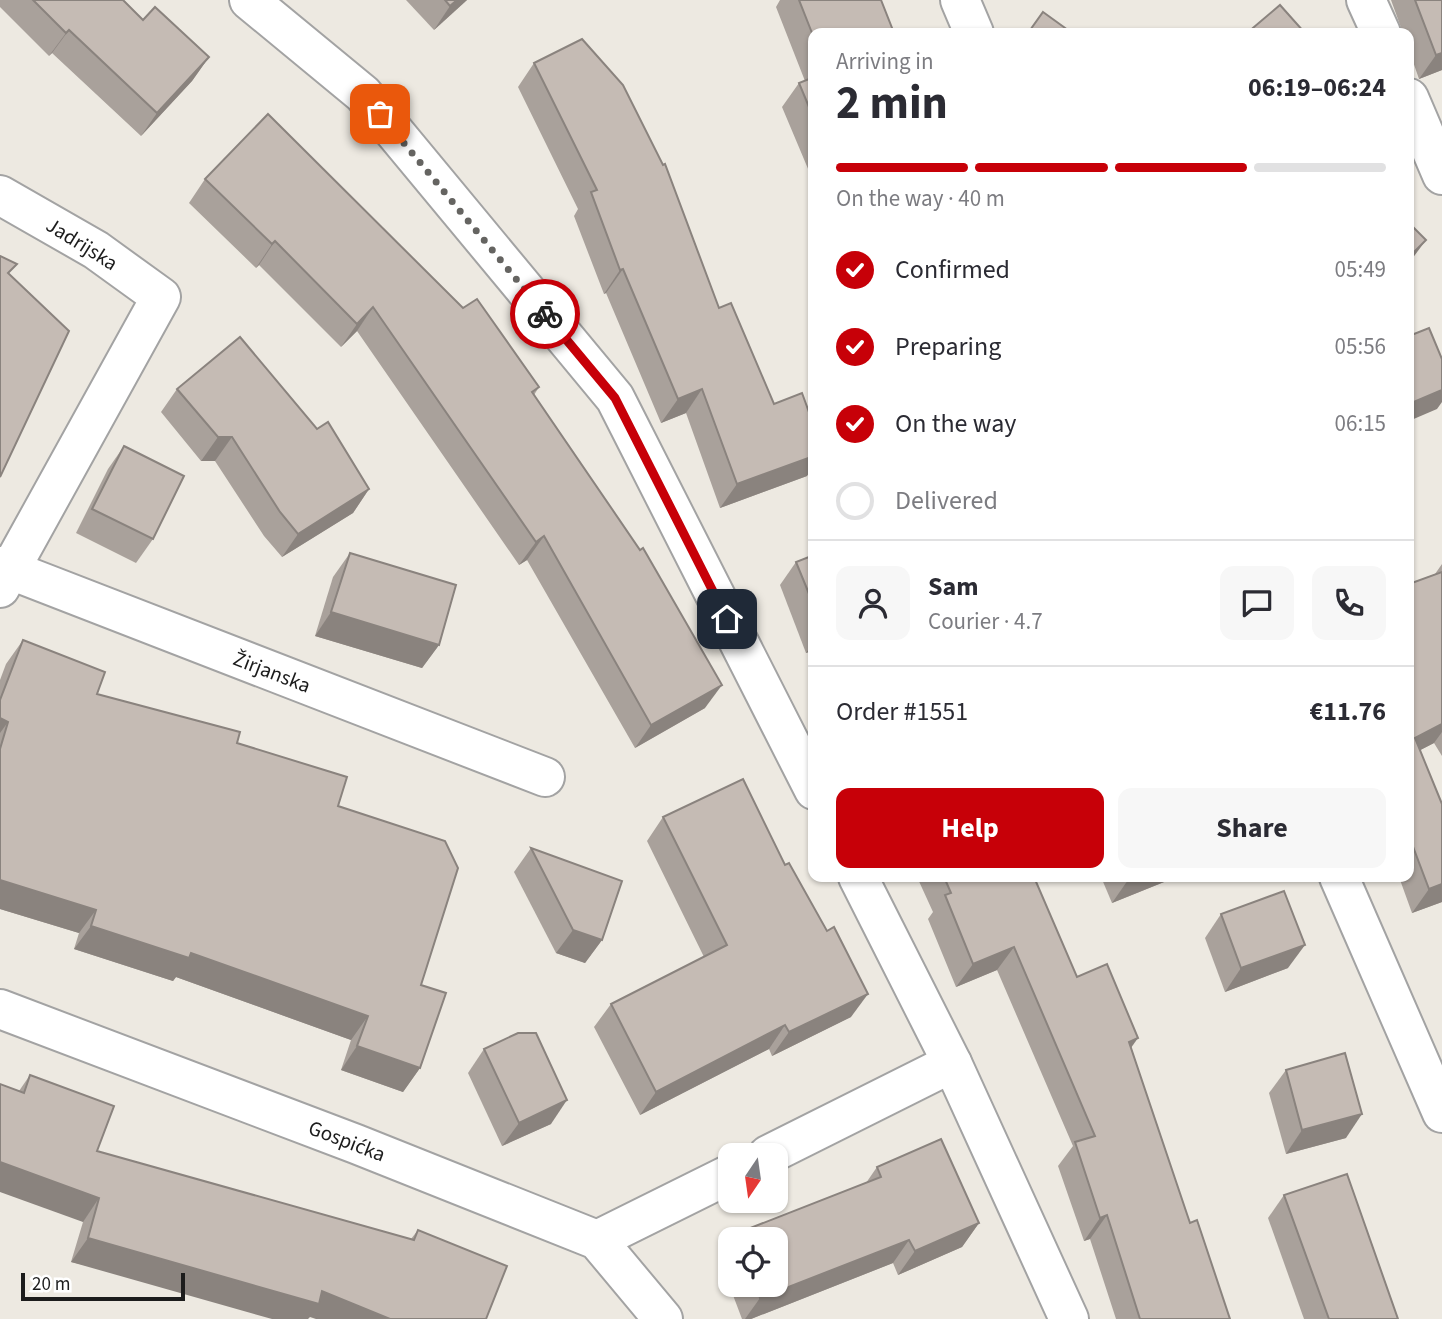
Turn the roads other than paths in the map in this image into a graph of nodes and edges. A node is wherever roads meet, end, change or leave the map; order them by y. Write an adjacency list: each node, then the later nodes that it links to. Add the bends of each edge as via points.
1 (249, 0): 11 (street, via 363,94 615,398)
2 (960, 0): 4 (street)
3 (1366, 0): 5 (street)
4 (972, 28)
5 (1379, 28)
6 (1414, 110): 7 (street)
7 (1442, 174)
8 (0, 195): 9 (street, Jadrijska, via 96,250 161,297)
9 (3, 574): 10 (street, Žirjanska)
10 (545, 777)
11 (808, 778)
12 (861, 882): 15 (street)
13 (1341, 882): 16 (street)
14 (0, 1009): 19 (street, Gospićka)
15 (952, 1063): 17 (street); 21 (street)
16 (1442, 1113)
17 (788, 1145)
18 (718, 1180): 19 (street)
19 (597, 1240): 20 (street, Gospićka)
20 (663, 1319)
21 (1069, 1319)

